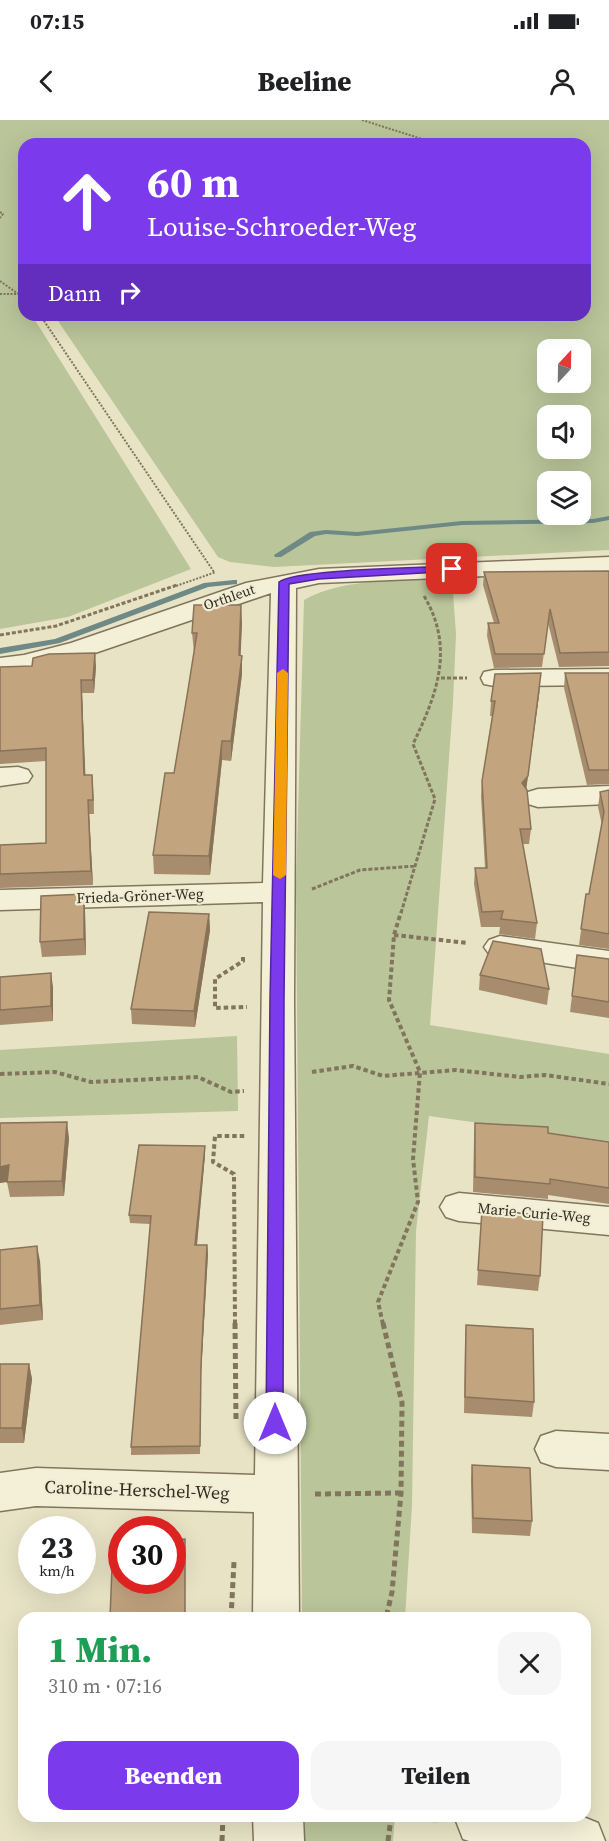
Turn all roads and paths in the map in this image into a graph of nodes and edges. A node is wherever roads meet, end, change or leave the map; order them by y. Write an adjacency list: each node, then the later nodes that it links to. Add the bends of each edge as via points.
1 (362, 120): 2 (path)
2 (419, 138)
3 (0, 212): 4 (path)
4 (0, 218)
5 (0, 281): 7 (path)
6 (0, 294): 7 (path)
7 (18, 294)
8 (44, 321): 10 (path)
9 (609, 564): 11 (street, Orthleut)
10 (214, 572)
11 (392, 572): 12 (street, Orthleut); 18 (path, via 423,596 434,612 442,657 436,696 413,744 435,799)
12 (284, 582): 13 (street, Orthleut, via 255,588 80,649); 19 (street)
13 (0, 666)
14 (609, 677): 15 (street)
15 (494, 678)
16 (609, 795): 17 (street)
17 (538, 798)
18 (416, 866): 19 (path, via 360,870 309,890); 21 (path)
19 (280, 892): 20 (street, Frieda-Gröner-Weg); 27 (street)
20 (0, 900)
21 (394, 935): 22 (path); 24 (path, via 389,1000)
22 (500, 947): 23 (street)
23 (609, 962)
24 (420, 1072): 26 (path, via 456,1070 520,1077 545,1074); 27 (path, via 383,1076 353,1066 312,1072 303,1086); 36 (path, via 413,1159 418,1202 378,1302 402,1403)
25 (0, 1074): 27 (path, via 55,1072 91,1082 198,1077 231,1092)
26 (609, 1084)
27 (276, 1091): 28 (street)
28 (276, 1137): 31 (path, via 215,1136 213,1162 234,1174); 35 (street)
29 (459, 1207): 30 (street, Marie-Curie-Weg)
30 (609, 1221)
31 (236, 1422)
32 (556, 1449): 33 (street)
33 (609, 1452)
34 (0, 1492): 35 (street, Caroline-Herschel-Weg, via 36,1487)
35 (256, 1493): 36 (path); 37 (path); 38 (street)
36 (401, 1493): 39 (path)
37 (232, 1612)
38 (275, 1612)
39 (387, 1612)
40 (223, 1822): 44 (path)
41 (279, 1822): 45 (street)
42 (390, 1822): 46 (path)
43 (486, 1822): 47 (street)
44 (222, 1841)
45 (279, 1841)
46 (388, 1841)
47 (579, 1841)

